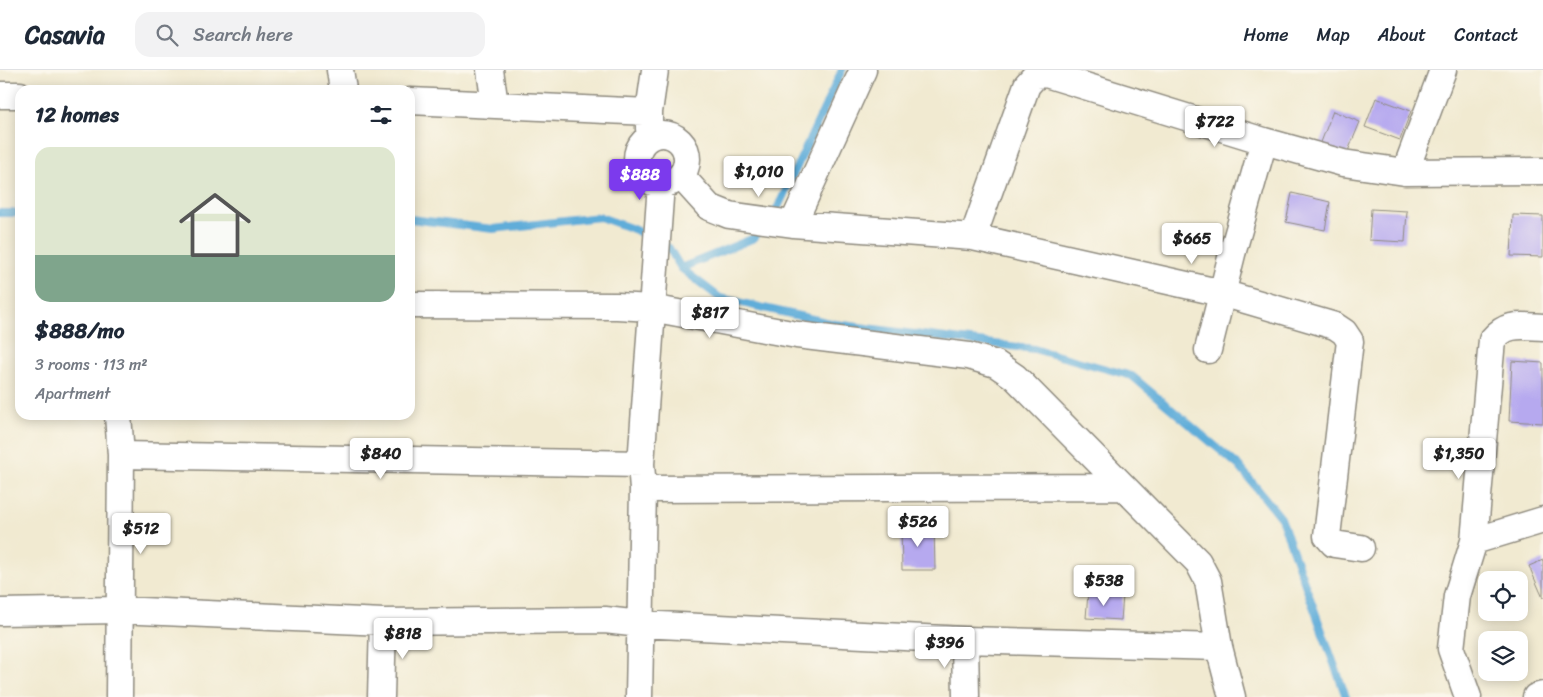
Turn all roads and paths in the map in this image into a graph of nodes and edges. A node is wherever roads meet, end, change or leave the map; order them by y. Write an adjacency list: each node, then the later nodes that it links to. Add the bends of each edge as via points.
1 (340, 70): 6 (street)
2 (490, 70): 10 (street)
3 (655, 70): 11 (street)
4 (863, 70): 16 (street)
5 (1443, 70): 14 (street)
6 (342, 85)
7 (0, 95): 8 (street)
8 (15, 95)
9 (415, 101): 10 (street)
10 (496, 105): 11 (street)
11 (649, 124): 15 (street, via 658,133 678,139 684,147 686,167); 15 (street, via 636,154 637,165 650,182)
12 (1264, 141): 14 (street, via 1343,163); 17 (street, via 1046,74 1036,75 1028,84); 18 (street)
13 (1543, 171): 14 (street)
14 (1405, 172)
15 (671, 180): 16 (street, via 710,207 729,215); 20 (street, via 660,219)
16 (788, 223): 17 (street)
17 (973, 237): 18 (street)
18 (1222, 292): 22 (street); 29 (street, via 1335,326 1350,342 1327,536 1334,544)
19 (415, 305): 20 (street)
20 (651, 308): 25 (street); 26 (street, via 797,335 969,356 996,364 1015,377)
21 (1543, 327): 28 (street, via 1511,326 1492,340)
22 (1208, 350)
23 (118, 420): 24 (street)
24 (121, 455): 25 (street); 30 (street)
25 (642, 476): 26 (street); 33 (street)
26 (1124, 487): 35 (street, via 1198,562 1208,581)
27 (1543, 520): 28 (street)
28 (1474, 541): 42 (street, via 1457,596 1452,649)
29 (1361, 548)
30 (120, 610): 31 (street); 32 (street); 37 (street)
31 (0, 612)
32 (383, 622): 33 (street, via 605,620); 38 (street)
33 (640, 624): 34 (street); 39 (street)
34 (965, 640): 35 (street); 40 (street)
35 (1219, 647): 41 (street)
36 (1543, 695): 43 (street)
37 (119, 697)
38 (381, 697)
39 (639, 697)
40 (966, 697)
41 (1232, 697)
42 (1468, 697)
43 (1536, 697)

